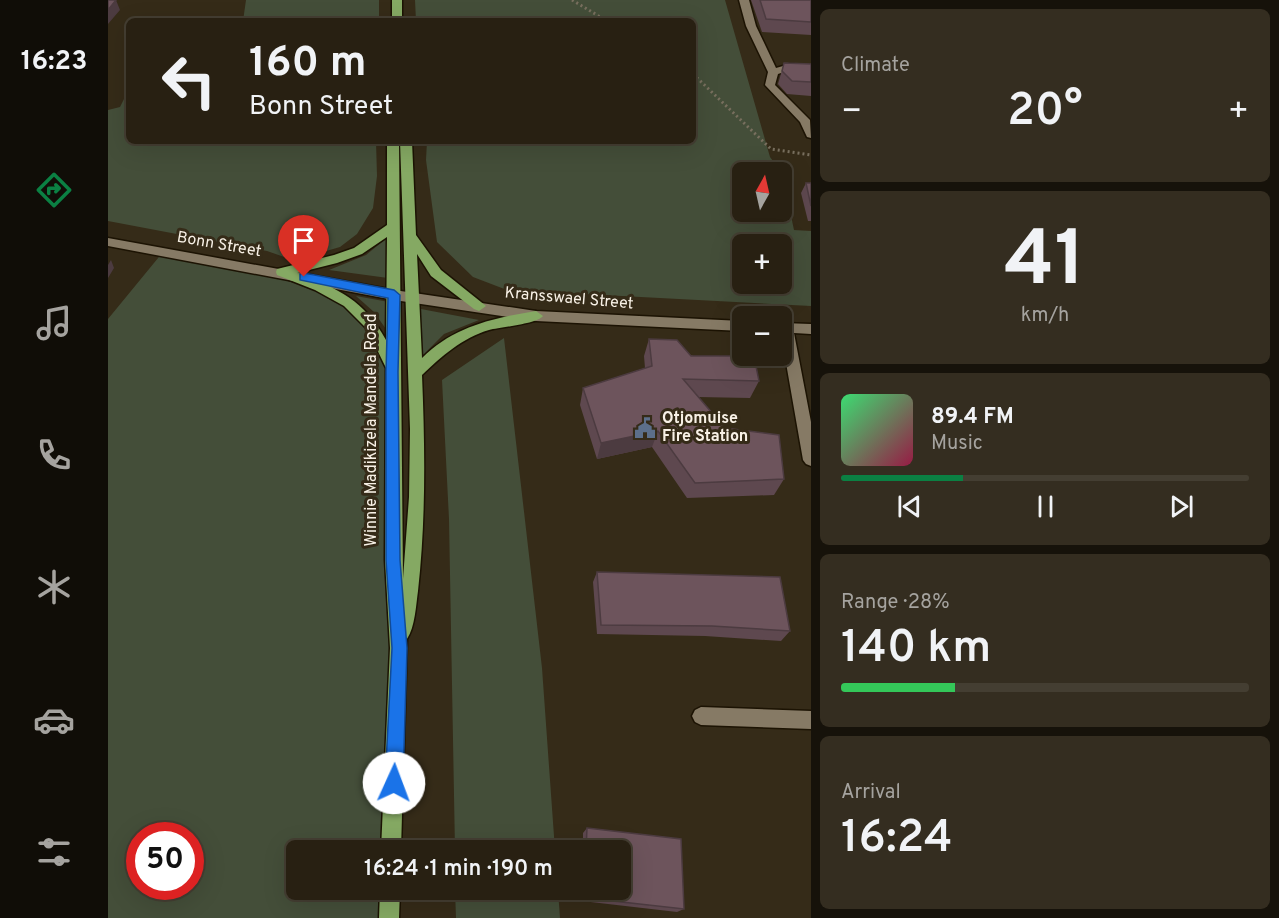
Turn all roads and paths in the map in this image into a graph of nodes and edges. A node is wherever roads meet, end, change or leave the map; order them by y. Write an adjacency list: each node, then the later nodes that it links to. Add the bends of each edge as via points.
1 (397, 0): 4 (main road)
2 (572, 0): 5 (path)
3 (744, 0): 7 (street, via 751,26)
4 (397, 18)
5 (602, 18)
6 (811, 69): 7 (street, via 790,67)
7 (773, 72): 9 (street, via 770,85)
8 (696, 77): 14 (path, via 771,148)
9 (789, 106): 10 (street); 11 (street, via 808,124)
10 (811, 111)
11 (811, 135)
12 (393, 144): 15 (main road, Winnie Madikizela Mandela Road)
13 (406, 144): 16 (main road, Winnie Madikizela Mandela Road)
14 (811, 155)
15 (392, 227): 18 (main road, via 358,251); 19 (main road, Winnie Madikizela Mandela Road)
16 (410, 232): 20 (main road, Winnie Madikizela Mandela Road); 21 (main road, via 436,273)
17 (108, 242): 18 (street, Bonn Street)
18 (282, 272): 19 (street, Bonn Street); 27 (main road, via 353,304 384,349)
19 (394, 295): 20 (street, Kransswael Street); 27 (main road, Winnie Madikizela Mandela Road)
20 (414, 297): 21 (street, Kransswael Street); 28 (main road, Winnie Madikizela Mandela Road)
21 (479, 306): 22 (street, Kransswael Street)
22 (536, 316): 23 (street, Kransswael Street); 28 (main road, via 489,323 458,336)
23 (732, 326)
24 (792, 328): 25 (street)
25 (811, 329)
26 (792, 366): 29 (street)
27 (392, 372): 30 (main road, Winnie Madikizela Mandela Road, via 393,560)
28 (415, 374): 30 (main road, Winnie Madikizela Mandela Road, via 416,533 410,596)
29 (811, 460)
30 (399, 648): 33 (main road, Winnie Madikizela Mandela Road)
31 (701, 716): 32 (street)
32 (811, 720)
33 (391, 840)
34 (389, 900): 35 (main road)
35 (388, 918)

